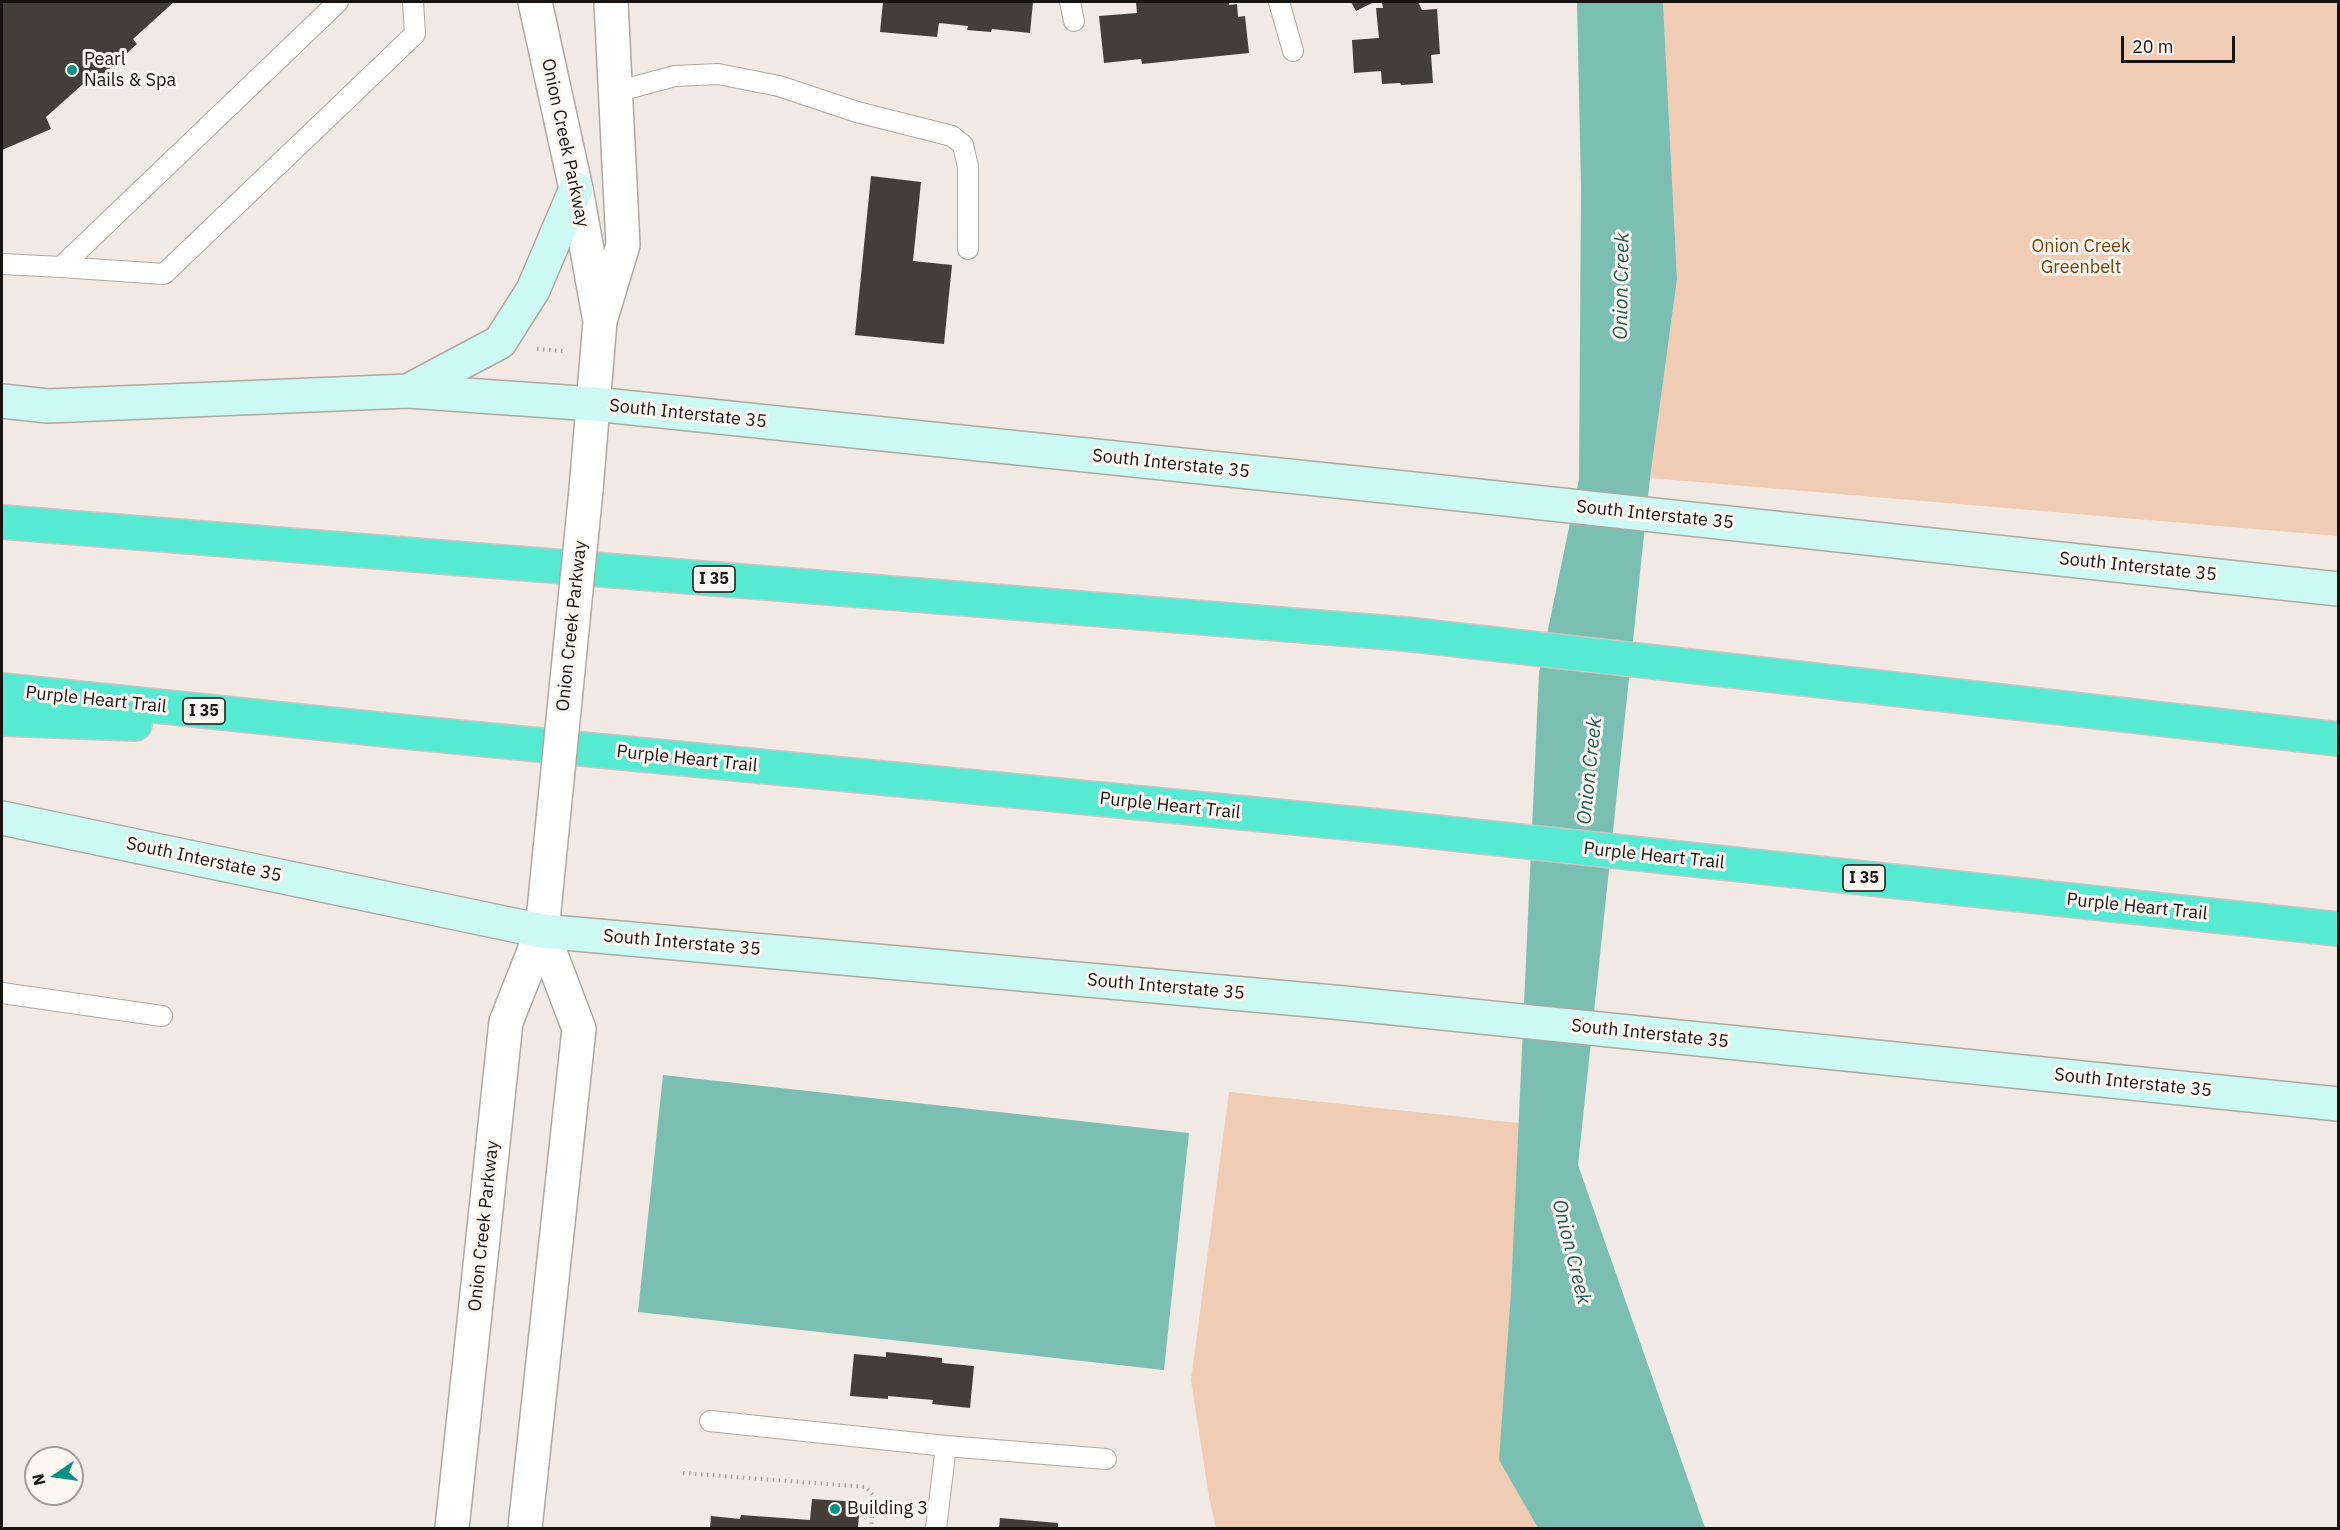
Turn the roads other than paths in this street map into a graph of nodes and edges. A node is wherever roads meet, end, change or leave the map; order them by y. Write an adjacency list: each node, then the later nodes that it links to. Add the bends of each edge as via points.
1 (338, 2): 13 (lane)
2 (413, 2): 13 (lane, via 415,34 164,274)
3 (535, 2): 10 (street, Onion Creek Parkway)
4 (611, 2): 9 (street, Onion Creek Parkway)
5 (1070, 2): 7 (lane)
6 (1279, 2): 8 (lane)
7 (1074, 21)
8 (1293, 51)
9 (615, 92): 11 (lane, via 675,76 718,74 779,86 857,112 952,136 963,145 968,167); 14 (street, Onion Creek Parkway, via 623,245)
10 (576, 189): 14 (street, Onion Creek Parkway); 15 (main road, via 533,290 501,342)
11 (968, 249)
12 (2, 264): 13 (lane)
13 (61, 267)
14 (600, 321): 17 (street, Onion Creek Parkway)
15 (408, 391): 16 (main road, South Interstate 35, via 48,406); 17 (main road, South Interstate 35)
16 (2, 401)
17 (594, 404): 19 (main road, South Interstate 35); 26 (street, Onion Creek Parkway, bridge)
18 (8, 522): 23 (highway, I 35, via 1405,634)
19 (2338, 589)
20 (2, 690): 22 (highway, Purple Heart Trail / I 35)
21 (2, 719): 22 (highway)
22 (406, 732): 25 (highway, Purple Heart Trail / I 35, via 1389,827)
23 (2338, 739)
24 (2, 818): 26 (main road, South Interstate 35)
25 (2338, 929)
26 (542, 931): 29 (main road, South Interstate 35, via 1344,1003); 33 (street, Onion Creek Parkway, via 506,1022); 34 (street, Onion Creek Parkway, via 579,1029)
27 (2, 993): 28 (lane)
28 (162, 1016)
29 (2326, 1102)
30 (710, 1421): 31 (lane)
31 (946, 1446): 32 (lane); 35 (lane)
32 (1106, 1459)
33 (452, 1528)
34 (525, 1528)
35 (936, 1528)

